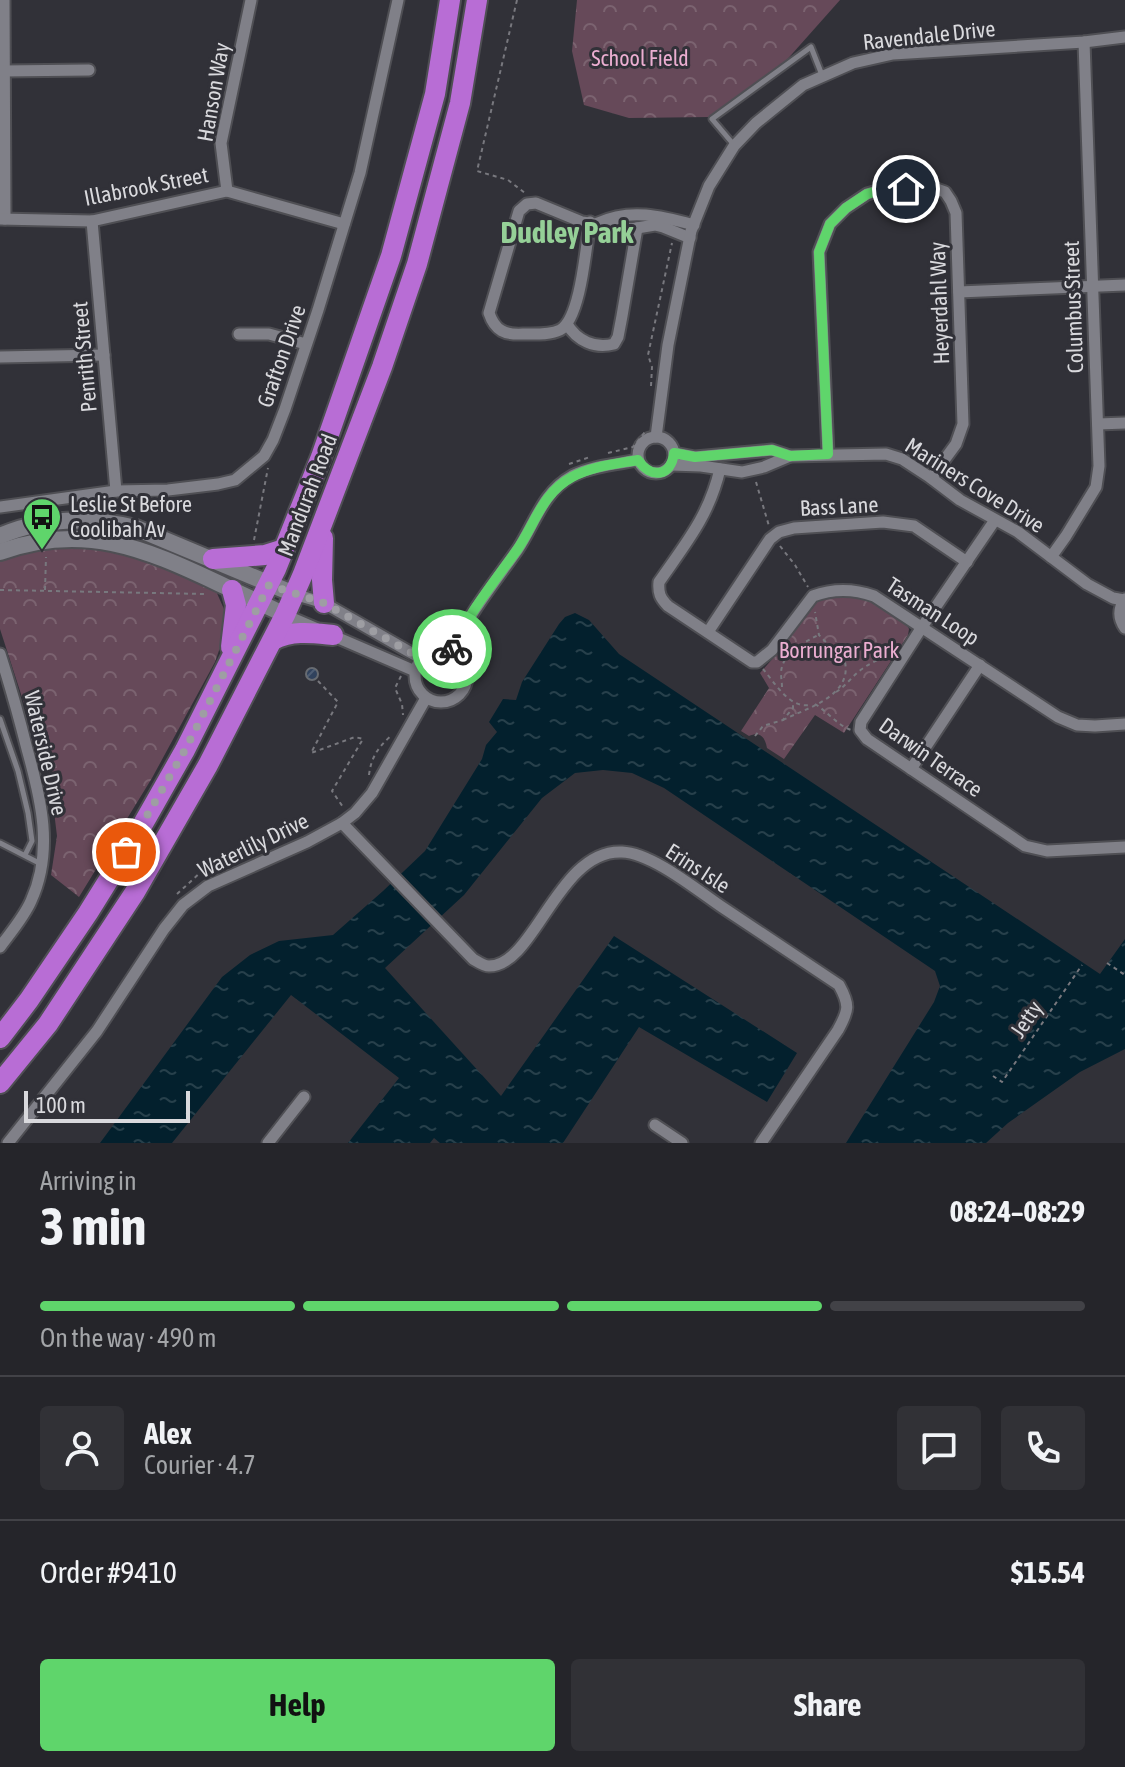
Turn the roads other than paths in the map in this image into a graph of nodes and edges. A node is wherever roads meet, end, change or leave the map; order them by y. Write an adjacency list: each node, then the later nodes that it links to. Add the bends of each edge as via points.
1 (4, 0): 9 (street)
2 (251, 0): 12 (street, Hanson Way, via 221,143)
3 (398, 0): 16 (street, Grafton Drive)
4 (450, 0): 42 (highway, Mandurah Road, via 435,94 391,256)
5 (477, 0): 40 (highway, Mandurah Road, via 460,103 417,264)
6 (1125, 37): 7 (street, Ravendale Drive)
7 (1084, 42): 10 (street, Ravendale Drive, via 893,54); 21 (street, Columbus Street)
8 (89, 70): 9 (street)
9 (3, 71): 13 (street)
10 (823, 76): 11 (street, Ravendale Drive, via 783,100); 11 (lane, via 811,47 712,119)
11 (734, 146): 17 (street, Ravendale Drive, via 709,186)
12 (227, 191): 14 (street, Illabrook Street); 16 (street, Illabrook Street)
13 (2, 219): 14 (street, Illabrook Street)
14 (92, 221): 26 (street, Penrith Street)
15 (594, 223): 17 (street, via 635,213); 18 (street); 23 (street); 23 (street, via 527,204 519,211 489,313 508,334 550,333)
16 (344, 224): 25 (street, Grafton Drive)
17 (694, 225): 19 (street, Ravendale Drive)
18 (637, 228): 19 (street, via 655,225); 23 (street, via 614,344 581,340)
19 (690, 238): 30 (street, Ravendale Drive)
20 (1125, 285): 21 (street)
21 (1092, 287): 22 (street); 29 (street, Columbus Street)
22 (959, 292): 31 (street, Heyerdahl Way, via 956,213 945,192 931,187 881,190 846,208 830,224 819,252); 36 (street, Heyerdahl Way, via 963,424 956,444)
23 (567, 324)
24 (239, 334): 25 (street, via 269,334)
25 (306, 344): 37 (street, Grafton Drive, via 273,440 252,467 235,480 218,484)
26 (104, 355): 27 (street); 37 (street, Penrith Street)
27 (0, 357)
28 (1125, 423): 29 (street)
29 (1098, 424): 44 (street, Columbus Street, via 1096,487)
30 (656, 437): 33 (street, via 671,444); 34 (street, via 641,445)
31 (828, 454): 32 (street, Mariners Cove Drive); 36 (street, Mariners Cove Drive, via 886,454)
32 (790, 456): 33 (street, Mariners Cove Drive, via 772,450); 35 (street, Mariners Cove Drive, via 742,472)
33 (673, 459): 34 (street, via 662,472 651,473); 35 (street, Mariners Cove Drive)
34 (638, 460): 58 (street, via 596,468 554,490)
35 (720, 469): 55 (street, via 704,516 659,582 658,592 668,606)
36 (931, 478): 39 (street, Mariners Cove Drive)
37 (116, 491): 38 (street, Grafton Drive)
38 (0, 507)
39 (995, 520): 44 (street, Mariners Cove Drive); 46 (street, Darwin Terrace)
40 (323, 522): 49 (highway, Mandurah Road); 51 (highway)
41 (0, 536): 45 (street, via 47,521 116,523)
42 (284, 549): 45 (highway); 48 (highway, Mandurah Road)
43 (0, 552): 47 (street, via 60,540 103,541 149,552)
44 (1051, 557): 50 (street, Mariners Cove Drive, via 1087,584)
45 (213, 559): 48 (street)
46 (967, 562): 53 (street, Darwin Terrace); 55 (street, Bass Lane, via 914,526 883,522 794,528 770,539)
47 (232, 590): 48 (street); 62 (highway, via 236,605)
48 (265, 594): 49 (street); 52 (street); 62 (highway, Mandurah Road)
49 (294, 594): 51 (street); 52 (highway, Mandurah Road)
50 (1124, 600): 54 (street, via 1119,612)
51 (324, 603): 60 (street)
52 (285, 615): 56 (street); 57 (highway, Mandurah Road)
53 (922, 627): 55 (street, Tasman Loop, via 874,596 843,590 807,600 772,650 757,662); 61 (street, Tasman Loop); 68 (street, Darwin Terrace, via 860,730)
54 (1125, 628)
55 (708, 632)
56 (333, 635): 57 (highway, via 298,633); 63 (street)
57 (273, 640): 76 (highway, Mandurah Road, via 135,892 48,1024)
58 (451, 652): 60 (street, via 440,650); 65 (street, via 465,667 464,688 447,702)
59 (0, 654): 64 (street, Waterside Drive)
60 (422, 659): 63 (street)
61 (980, 665): 67 (street, Tasman Loop, via 1077,725); 68 (street)
62 (228, 666): 75 (highway, Mandurah Road, via 139,831)
63 (415, 671): 65 (street, via 418,690)
64 (3, 677): 73 (street, Waterside Drive, via 41,800)
65 (426, 698): 69 (street, Waterlily Drive, via 372,793)
66 (0, 719): 72 (lane, via 28,813 32,841)
67 (1125, 724)
68 (911, 769): 71 (street, Darwin Terrace, via 1025,846 1047,851)
69 (342, 823): 79 (street, Waterlily Drive, via 208,886 183,905 97,1031); 82 (street, Erins Isle, via 473,959 487,966 502,964 520,948 573,874 594,858 621,852 644,857 673,874 839,985 848,1012)
70 (0, 843): 72 (lane)
71 (1125, 847)
72 (25, 855): 73 (lane)
73 (42, 865): 74 (street, Waterside Drive, via 31,901)
74 (0, 947)
75 (0, 1038)
76 (0, 1083)
77 (304, 1097): 80 (street)
78 (655, 1125): 81 (street)
79 (8, 1143)
80 (268, 1143)
81 (682, 1143)
82 (761, 1143)

